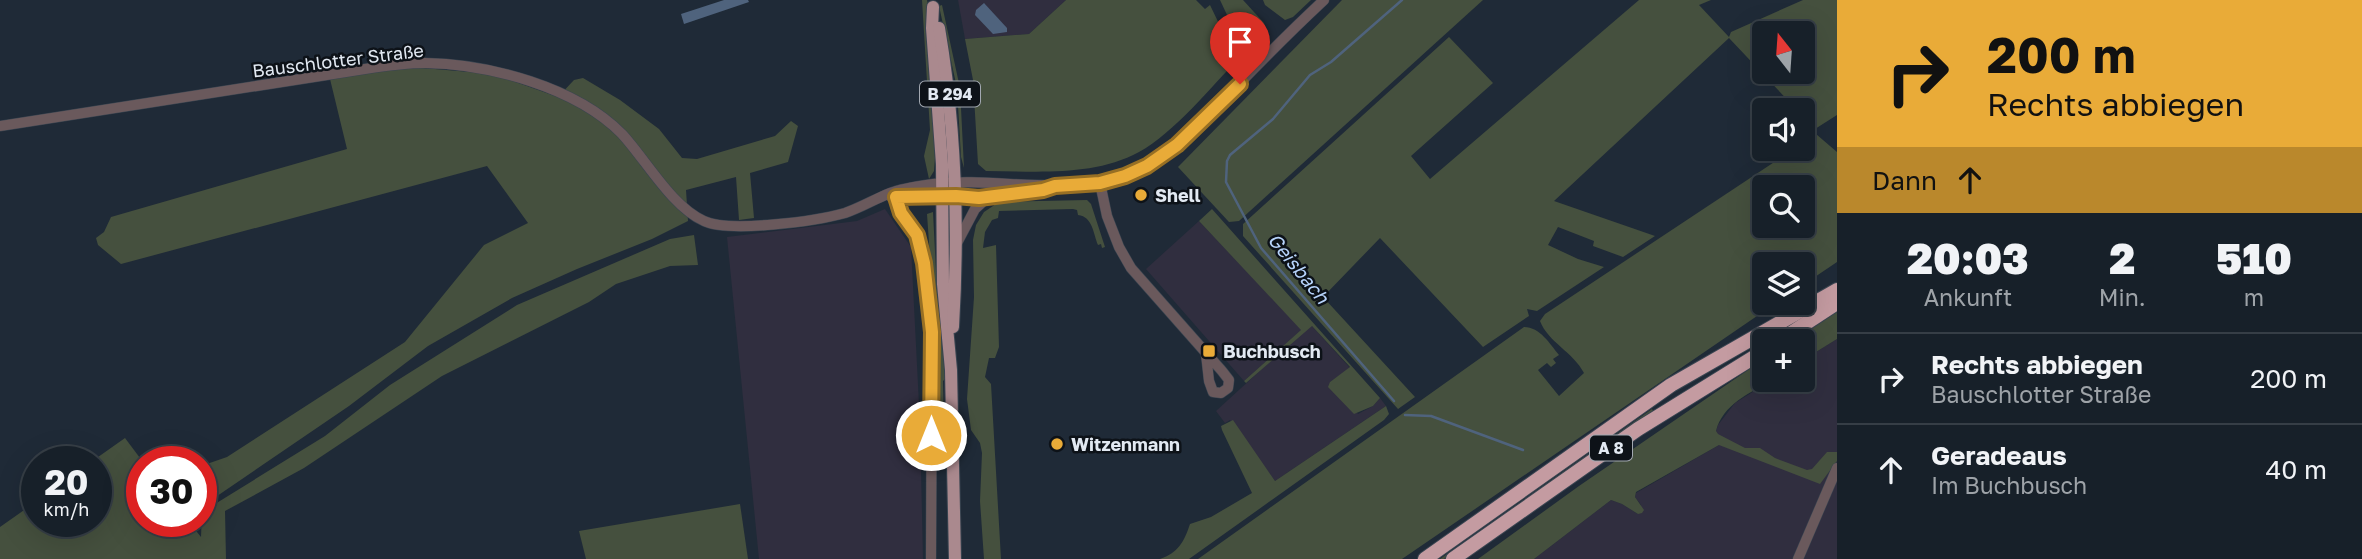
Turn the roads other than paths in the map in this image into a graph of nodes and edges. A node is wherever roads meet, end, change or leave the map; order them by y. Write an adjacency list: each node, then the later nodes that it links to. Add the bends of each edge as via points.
1 (1324, 0): 4 (street, via 1177,145 1147,166)
2 (932, 4): 6 (main road, B 294); 7 (main road, B 294, via 950,94)
3 (0, 126): 8 (street, Bauschlotter Straße, via 377,67 441,64 494,71 593,110 623,136 686,209 714,225 824,218)
4 (1100, 183): 5 (street); 14 (street, via 1107,216 1130,268)
5 (1055, 186): 7 (street); 9 (street)
6 (941, 190): 7 (street, Bauschlotter Straße); 8 (street, Bauschlotter Straße); 16 (main road, B 294)
7 (956, 190): 9 (street); 10 (main road, B 294)
8 (897, 194): 18 (street, via 897,206 921,247 932,332)
9 (988, 197): 10 (street, via 975,209)
10 (956, 245): 16 (main road, B 294)
11 (1837, 290): 20 (highway, A 8, via 1671,385)
12 (1837, 303): 13 (highway)
13 (1797, 329)
14 (1206, 354)
15 (1752, 358): 21 (highway, A 8, via 1638,429)
16 (951, 370): 19 (main road, B 294)
17 (1837, 468): 22 (street)
18 (931, 559)
19 (955, 559)
20 (1425, 559)
21 (1453, 559)
22 (1798, 559)

